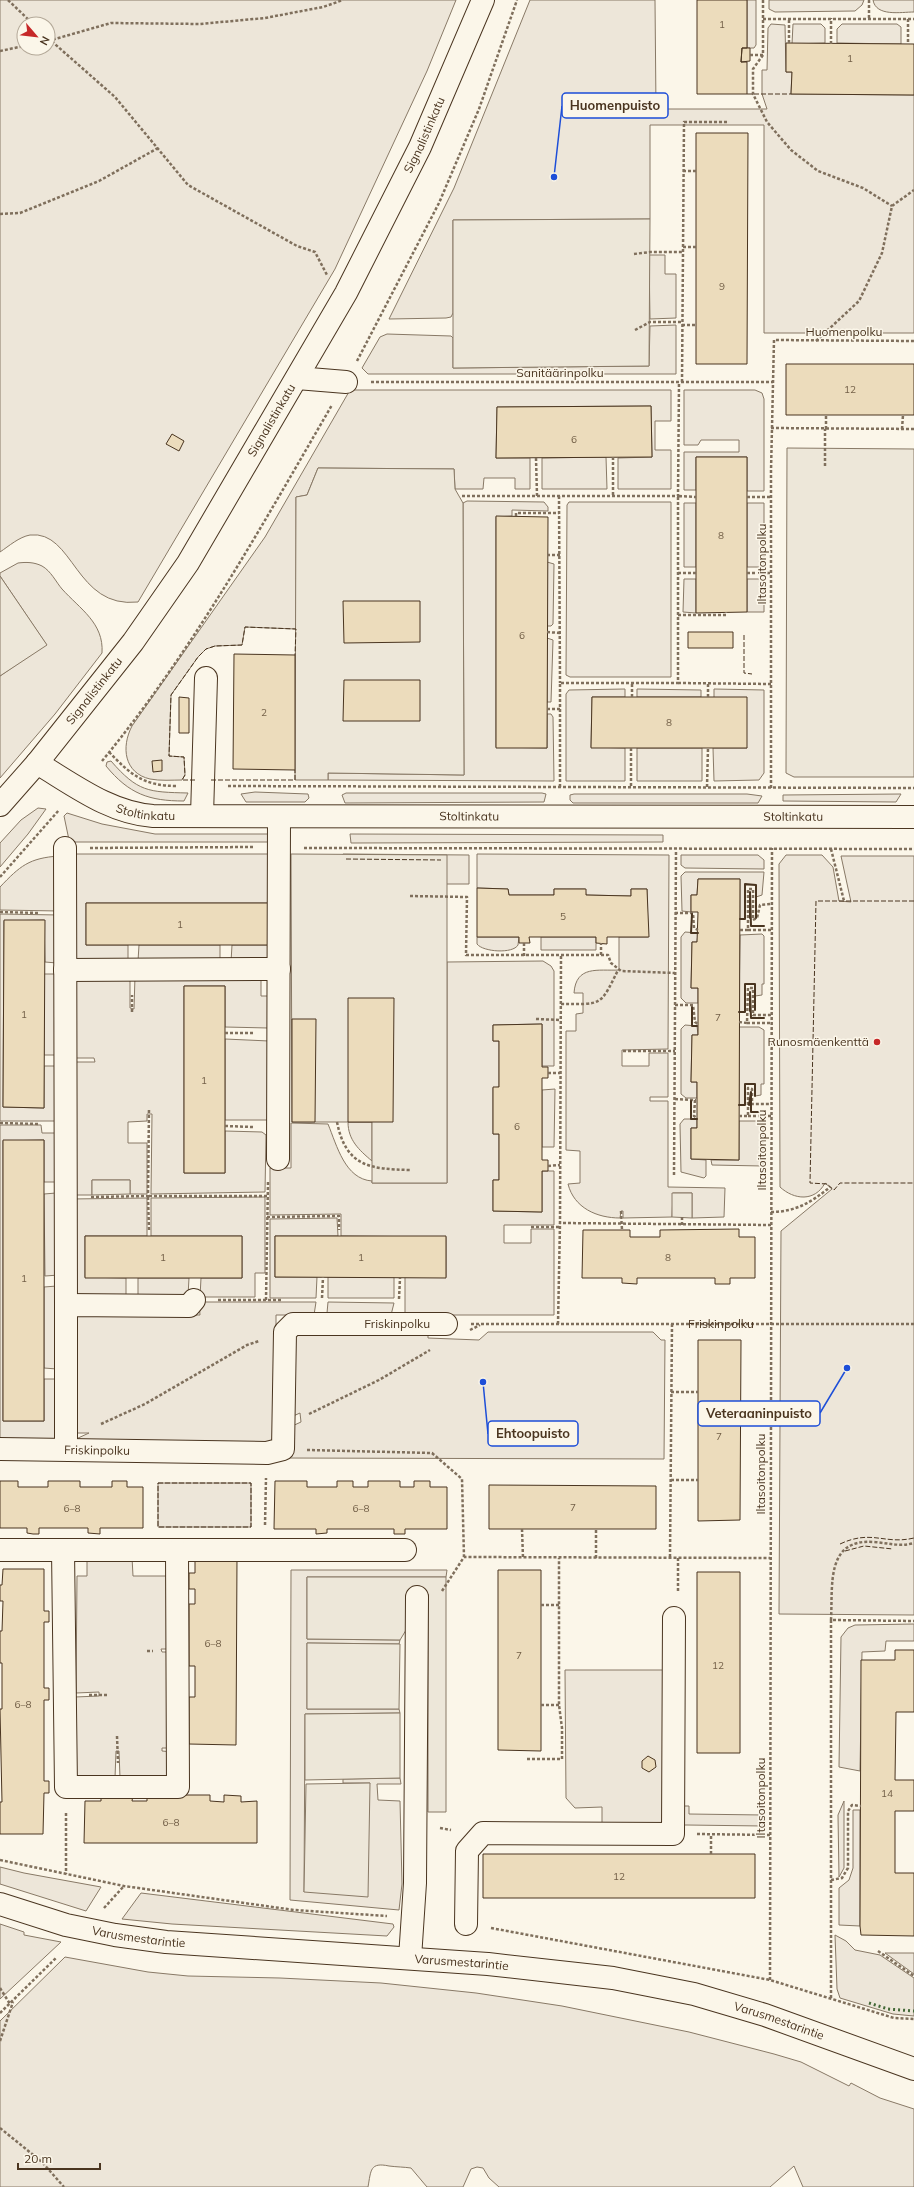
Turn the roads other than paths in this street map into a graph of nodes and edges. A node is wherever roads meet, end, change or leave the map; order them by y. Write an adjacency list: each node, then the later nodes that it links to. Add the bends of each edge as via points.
1 (483, 0): 2 (street, Signalistinkatu, via 420,147 341,301)
2 (297, 378): 3 (street); 5 (street, Signalistinkatu, via 188,563 133,642)
3 (346, 382)
4 (206, 678): 7 (street)
5 (37, 764): 6 (street, Signalistinkatu); 7 (street, Stoltinkatu, via 119,809 137,815)
6 (0, 805)
7 (202, 816): 8 (street, Stoltinkatu)
8 (279, 817): 9 (street, Stoltinkatu); 11 (street)
9 (914, 817)
10 (65, 848): 12 (street)
11 (279, 969): 12 (street); 13 (street)
12 (65, 970): 15 (street)
13 (278, 1159)
14 (194, 1300): 15 (street, via 189,1306)
15 (66, 1305): 18 (street)
16 (446, 1324): 18 (street, Friskinpolku, via 293,1324 285,1332 283,1427 275,1451)
17 (0, 1449): 18 (street, Friskinpolku)
18 (66, 1450)
19 (0, 1550): 20 (street)
20 (63, 1550): 22 (street); 22 (street, via 66,1787 178,1787)
21 (405, 1550): 22 (street)
22 (177, 1551)
23 (417, 1597): 27 (street, via 415,1883)
24 (674, 1618): 26 (street, via 673,1834 483,1833 467,1851)
25 (0, 1904): 27 (street, Varusmestarintie, via 66,1925 166,1942)
26 (466, 1924)
27 (410, 1958): 28 (street, Varusmestarintie, via 613,1978 694,1994 765,2015)
28 (914, 2069)

